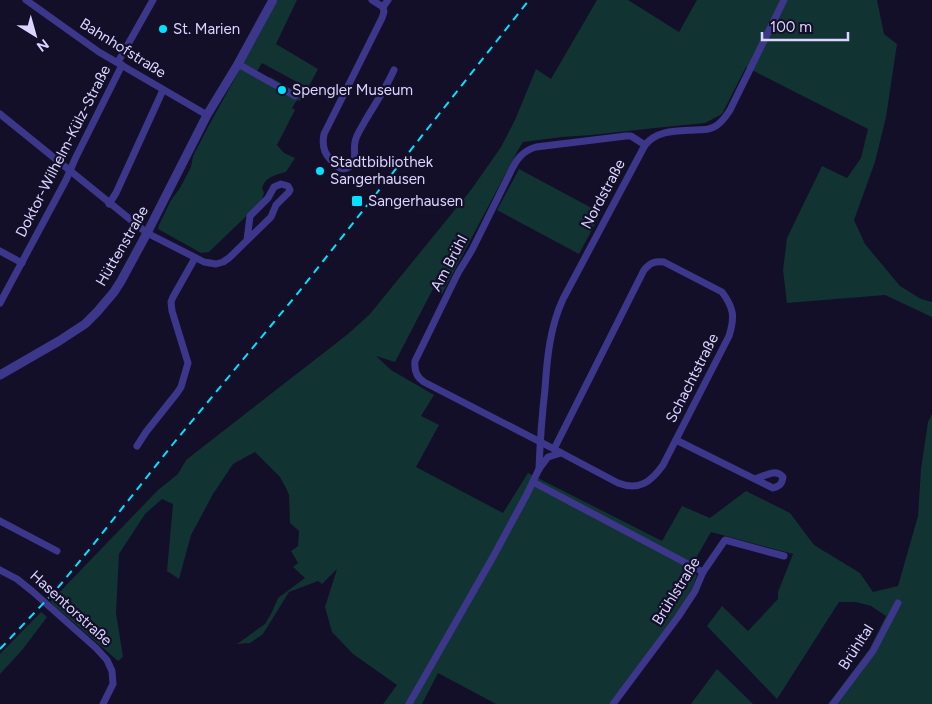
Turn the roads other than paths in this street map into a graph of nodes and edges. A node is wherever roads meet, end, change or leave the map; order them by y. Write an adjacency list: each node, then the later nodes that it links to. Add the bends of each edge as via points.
1 (26, 0): 8 (street, Bahnhofstraße, via 99,52)
2 (153, 0): 8 (street, Doktor-Wilhelm-Külz-Straße)
3 (273, 0): 9 (street, Hüttenstraße)
4 (372, 0): 7 (street)
5 (388, 0): 7 (street)
6 (784, 0): 15 (street, via 723,121 705,130 667,132)
7 (383, 7): 10 (street, via 382,18 323,137 325,153 339,168 348,168 353,163 355,141)
8 (120, 63): 11 (street, Bahnhofstraße); 16 (street, Doktor-Wilhelm-Külz-Straße)
9 (238, 64): 12 (street); 14 (street, Hüttenstraße)
10 (394, 70)
11 (163, 90): 14 (street, Bahnhofstraße); 17 (street)
12 (294, 96)
13 (0, 114): 16 (street)
14 (208, 115): 18 (street, Hüttenstraße)
15 (645, 145): 26 (street, Nordstraße, via 557,311 547,360); 26 (street, Am Brühl, via 626,136 536,146 520,156 415,362 416,374 422,381)
16 (70, 172): 17 (street); 22 (street, Doktor-Wilhelm-Külz-Straße)
17 (109, 204): 18 (street)
18 (147, 233): 21 (street); 24 (street, Hüttenstraße, via 114,292 89,321)
19 (247, 240): 19 (street, via 272,216 276,205 289,192 287,186 276,185 250,216); 21 (street, via 221,263 211,264)
20 (0, 251): 22 (street)
21 (195, 258): 27 (street, via 171,302 188,363 182,384)
22 (22, 263): 23 (street, Doktor-Wilhelm-Külz-Straße)
23 (0, 303)
24 (0, 375)
25 (676, 440): 28 (street, Schachtstraße, via 729,336 732,309 722,292 656,261 644,270); 29 (street, Schachtstraße, via 656,475 637,486 618,483); 31 (street)
26 (540, 442): 28 (street, Schachtstraße); 30 (street, Nordstraße)
27 (137, 446)
28 (554, 449): 29 (street, Schachtstraße)
29 (561, 452): 30 (street, via 548,457)
30 (539, 469): 32 (street)
31 (755, 479)
32 (533, 482): 37 (street); 40 (street)
33 (0, 520): 34 (street)
34 (57, 551)
35 (784, 556): 37 (street, Brühlstraße, via 725,540)
36 (0, 570): 39 (street, Hasentorstraße, via 17,579 102,653 112,671 113,684)
37 (703, 572): 41 (street, Brühlstraße, via 678,617)
38 (898, 603): 42 (street, Brühltal, via 873,651)
39 (103, 704)
40 (409, 704)
41 (613, 704)
42 (833, 704)

